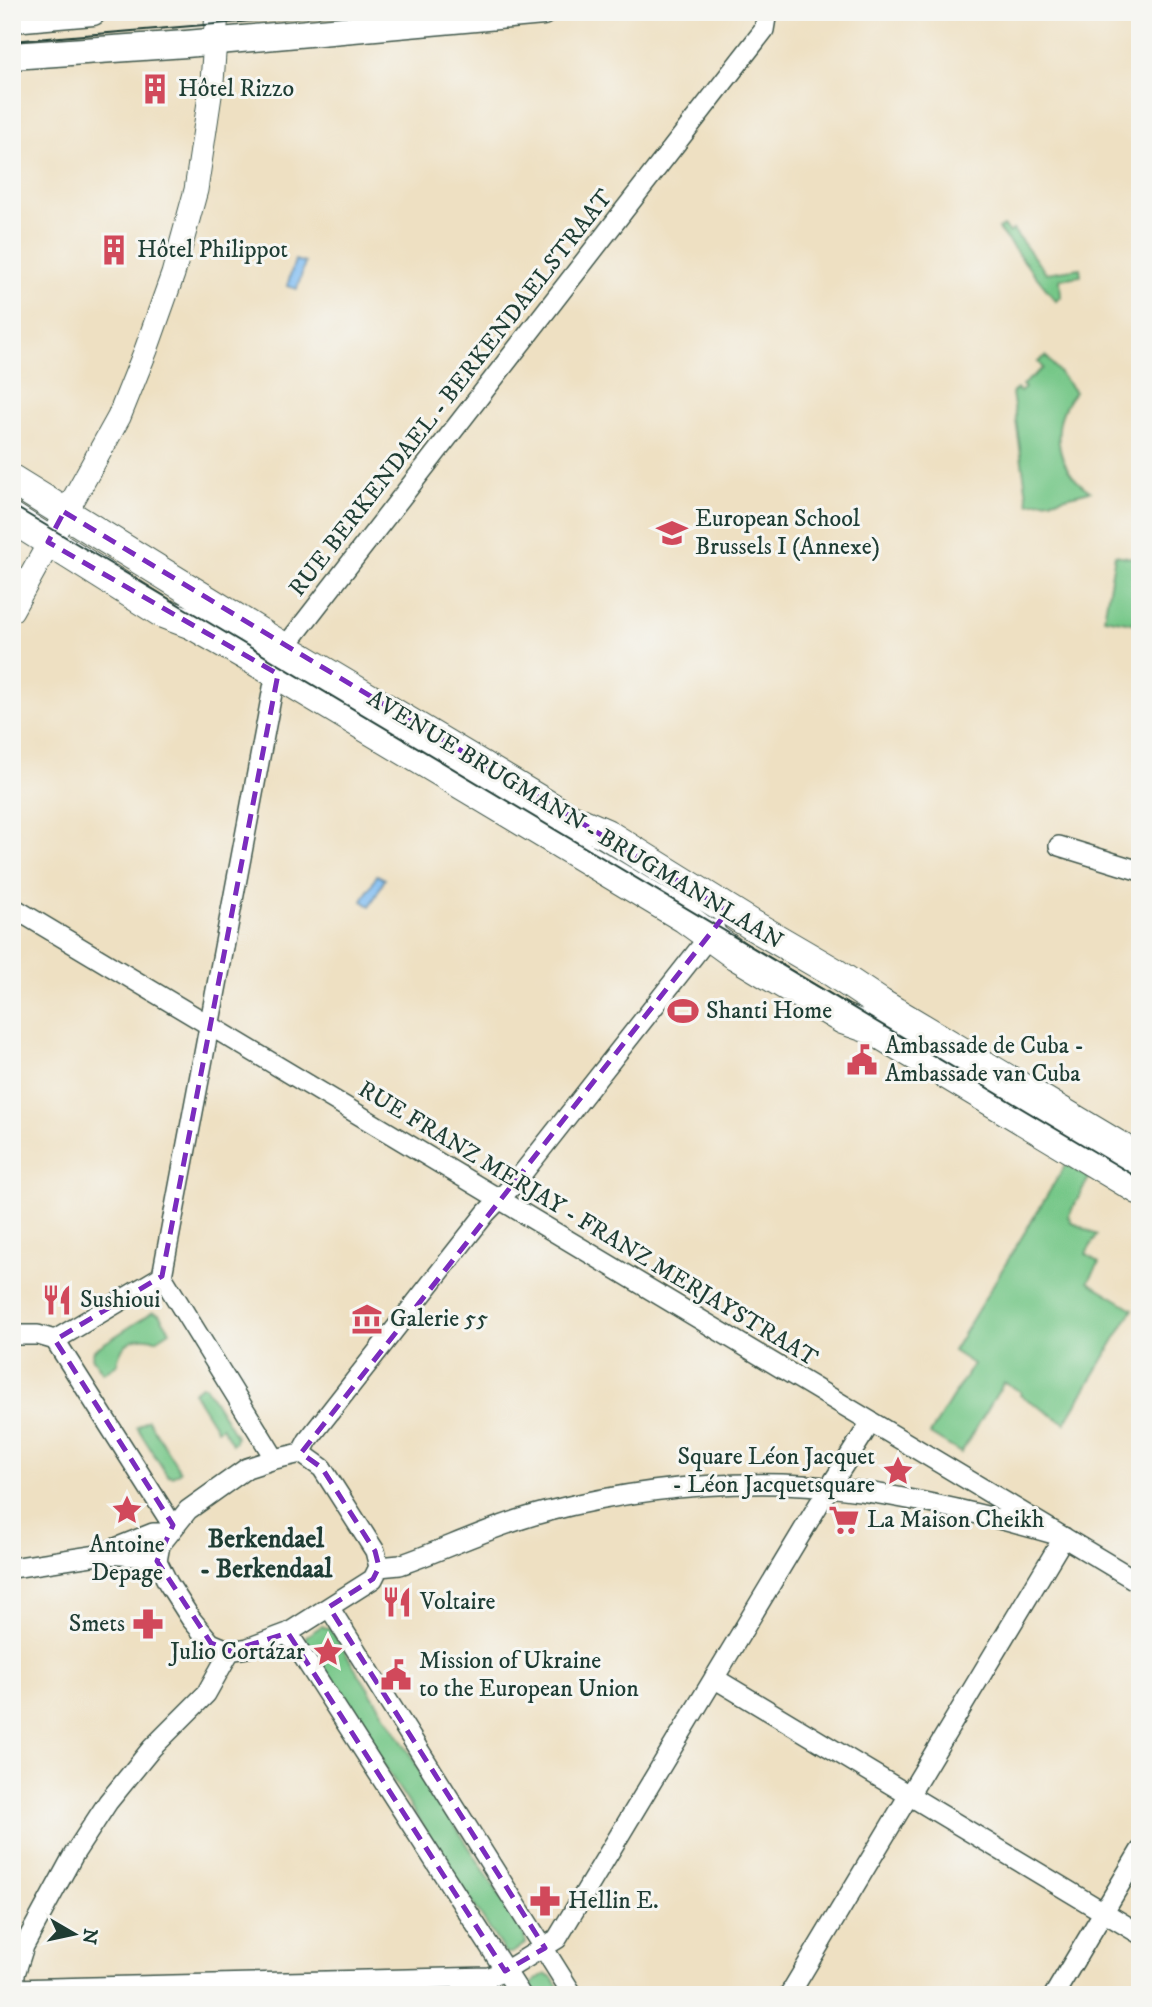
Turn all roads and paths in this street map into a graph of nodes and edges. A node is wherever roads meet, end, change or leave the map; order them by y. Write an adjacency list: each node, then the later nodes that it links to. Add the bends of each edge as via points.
1 (93, 12): 5 (main road)
2 (217, 12): 6 (street)
3 (543, 12): 6 (main road)
4 (767, 12): 13 (street, RUE BERKENDAEL - BERKENDAELSTRAAT, via 764,30 301,626)
5 (12, 19)
6 (215, 41): 7 (main road); 9 (street, via 196,190 173,274 119,417)
7 (12, 56)
8 (12, 480): 9 (main road, AVENUE BRUGMANN - BRUGMANNLAAN)
9 (64, 512): 11 (street); 13 (main road, AVENUE BRUGMANN - BRUGMANNLAAN)
10 (12, 519): 11 (main road, AVENUE BRUGMANN - BRUGMANNLAAN)
11 (48, 542): 12 (street); 13 (main road, AVENUE BRUGMANN - BRUGMANNLAAN, via 163,612)
12 (12, 610)
13 (282, 661): 17 (main road, AVENUE BRUGMANN - BRUGMANNLAAN, via 616,840); 18 (main road, AVENUE BRUGMANN - BRUGMANNLAAN); 19 (street, RUE BERKENDAEL - BERKENDAELSTRAAT, via 272,688)
14 (1059, 846): 15 (street)
15 (1140, 871)
16 (12, 907): 19 (street, RUE FRANZ MERJAY - FRANZ MERJAYSTRAAT)
17 (728, 911): 18 (street); 20 (main road, AVENUE BRUGMANN - BRUGMANNLAAN)
18 (710, 936): 21 (main road, AVENUE BRUGMANN - BRUGMANNLAAN, via 842,1019 872,1029); 22 (street)
19 (209, 1024): 22 (street, RUE FRANZ MERJAY - FRANZ MERJAYSTRAAT); 23 (street, RUE BERKENDAEL - BERKENDAELSTRAAT)
20 (1140, 1159)
21 (1140, 1189)
22 (499, 1199): 26 (street, RUE FRANZ MERJAY - FRANZ MERJAYSTRAAT); 27 (street)
23 (162, 1276): 25 (street); 28 (street)
24 (12, 1335): 25 (street)
25 (55, 1340): 30 (street)
26 (871, 1422): 29 (street); 31 (street, RUE FRANZ MERJAY - FRANZ MERJAYSTRAAT)
27 (301, 1453): 28 (street); 34 (street, via 322,1468 375,1551)
28 (275, 1458): 30 (street, via 247,1468 221,1485)
29 (829, 1488): 31 (street, via 986,1514); 34 (street, via 722,1485 606,1497 541,1513 400,1565); 40 (street)
30 (170, 1530): 32 (street); 33 (street)
31 (1064, 1537): 36 (street, RUE FRANZ MERJAY - FRANZ MERJAYSTRAAT); 41 (street)
32 (104, 1553): 33 (street); 35 (street)
33 (157, 1561): 39 (street, via 191,1619 211,1643)
34 (379, 1567): 37 (street, via 373,1579)
35 (12, 1569)
36 (1140, 1583)
37 (329, 1607): 38 (street); 45 (street)
38 (288, 1633): 39 (street); 46 (street)
39 (230, 1651): 47 (street, via 206,1694 152,1748 74,1854 24,1946)
40 (714, 1678): 41 (street); 45 (street, via 557,1939)
41 (907, 1795): 43 (street); 51 (street)
42 (1140, 1851): 43 (street)
43 (1103, 1912): 44 (street); 52 (street)
44 (1140, 1934)
45 (545, 1948): 46 (street); 50 (street)
46 (505, 1971): 47 (street, via 489,1978); 49 (street)
47 (12, 1989): 48 (street)
48 (13, 1995)
49 (521, 1995)
50 (573, 1995)
51 (789, 1995)
52 (1054, 1995)

